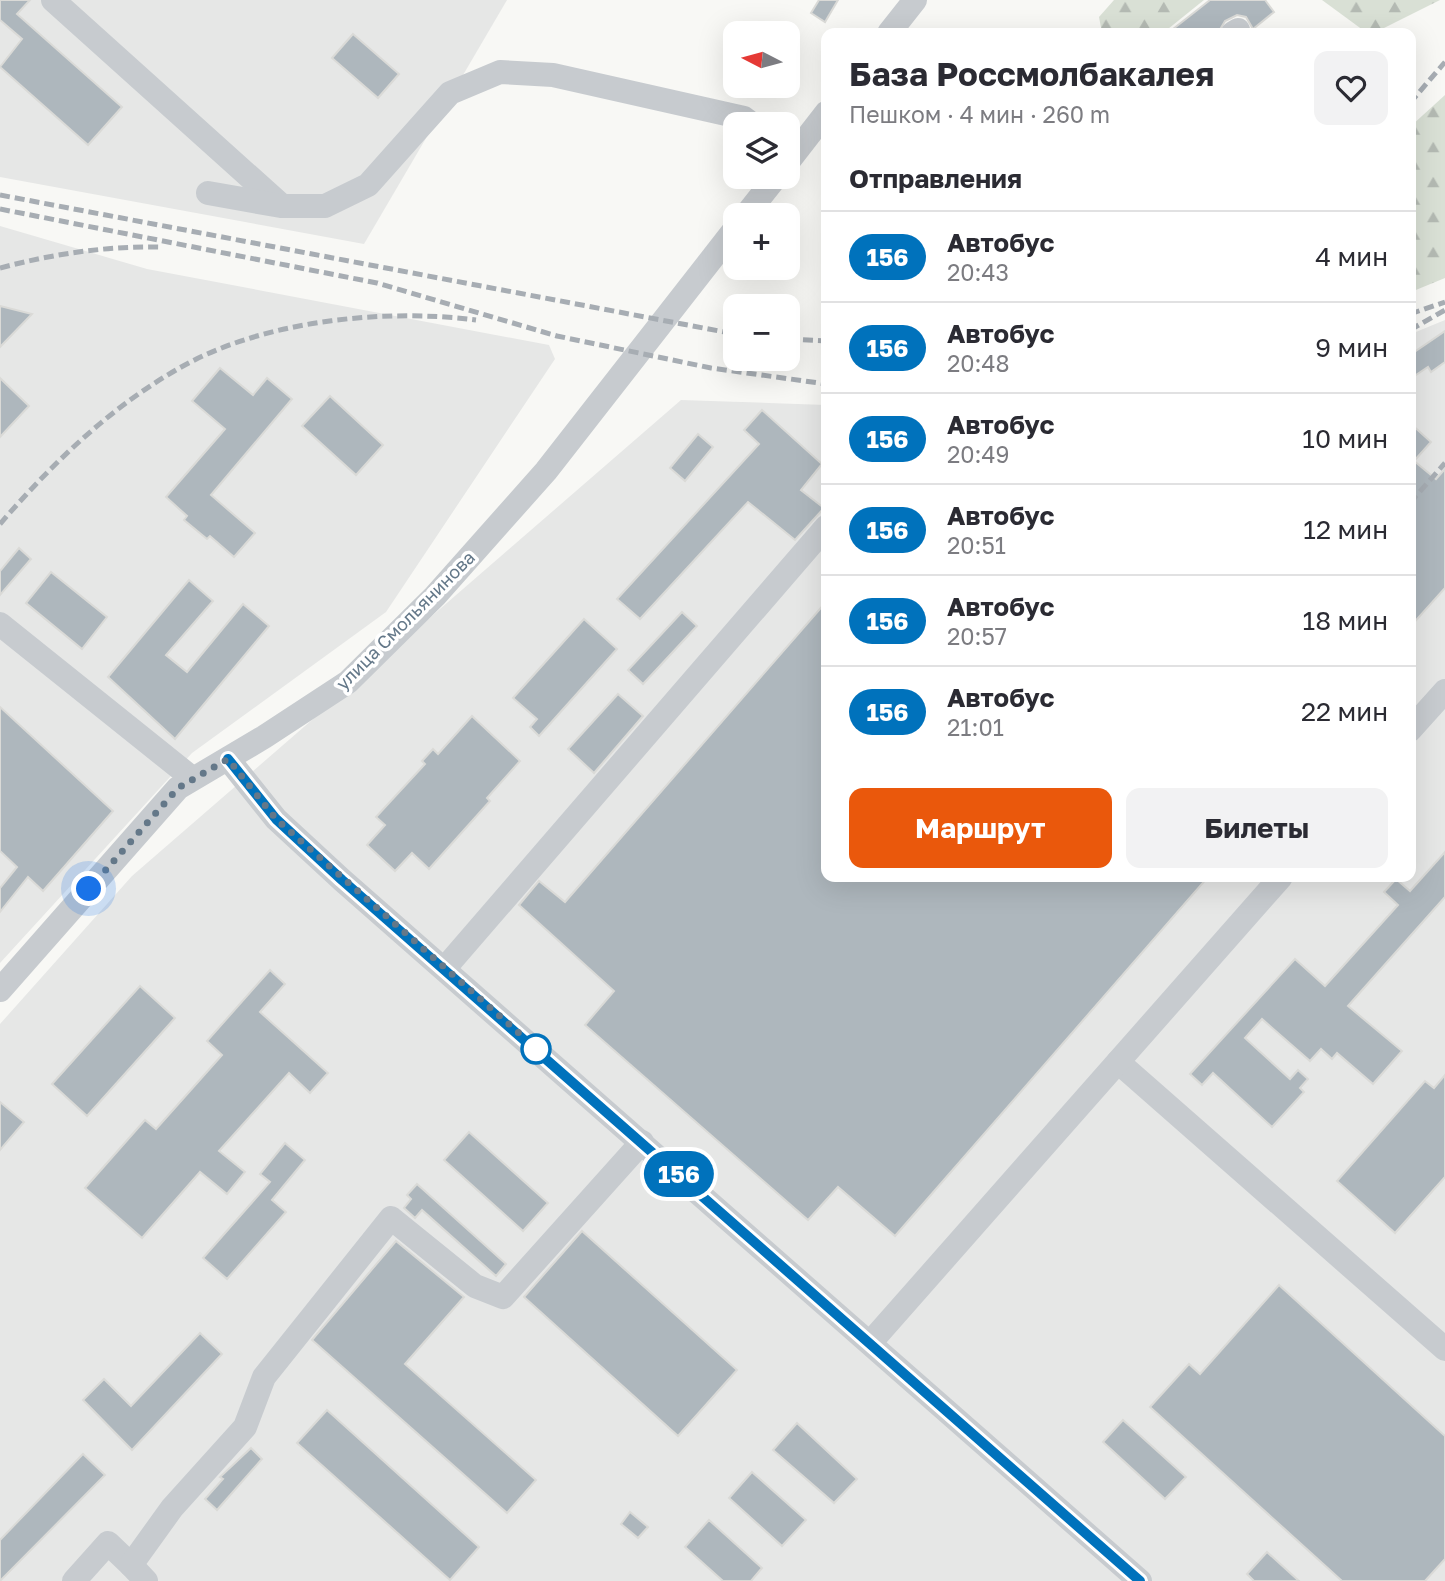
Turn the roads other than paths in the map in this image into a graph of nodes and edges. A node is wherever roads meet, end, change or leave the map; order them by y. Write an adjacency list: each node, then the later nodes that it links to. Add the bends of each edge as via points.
1 (53, 0): 10 (street)
2 (915, 0): 3 (street)
3 (893, 28)
4 (723, 113): 10 (street, via 553,75 500,72 450,93 368,185 325,206)
5 (821, 119): 6 (street)
6 (800, 147)
7 (767, 189): 9 (street)
8 (208, 193): 10 (street)
9 (755, 203)
10 (281, 206)
11 (723, 244): 16 (street, улица Смольянинова, via 546,471 435,596 348,681)
12 (821, 533): 19 (street)
13 (0, 624): 17 (street)
14 (1445, 691): 15 (street)
15 (1416, 723)
16 (228, 759): 17 (street, улица Смольянинова); 19 (street, via 276,819)
17 (192, 778): 20 (street, улица Смольянинова, via 178,788)
18 (1277, 882): 21 (street)
19 (445, 968): 22 (street)
20 (0, 990)
21 (1118, 1062): 23 (street); 24 (street)
22 (642, 1142): 23 (street); 25 (street, via 503,1297 475,1286 391,1218 264,1377 245,1427 172,1508)
23 (870, 1343): 27 (street)
24 (1445, 1349)
25 (138, 1573): 26 (street, via 108,1544)
26 (74, 1581)
27 (1140, 1581)

